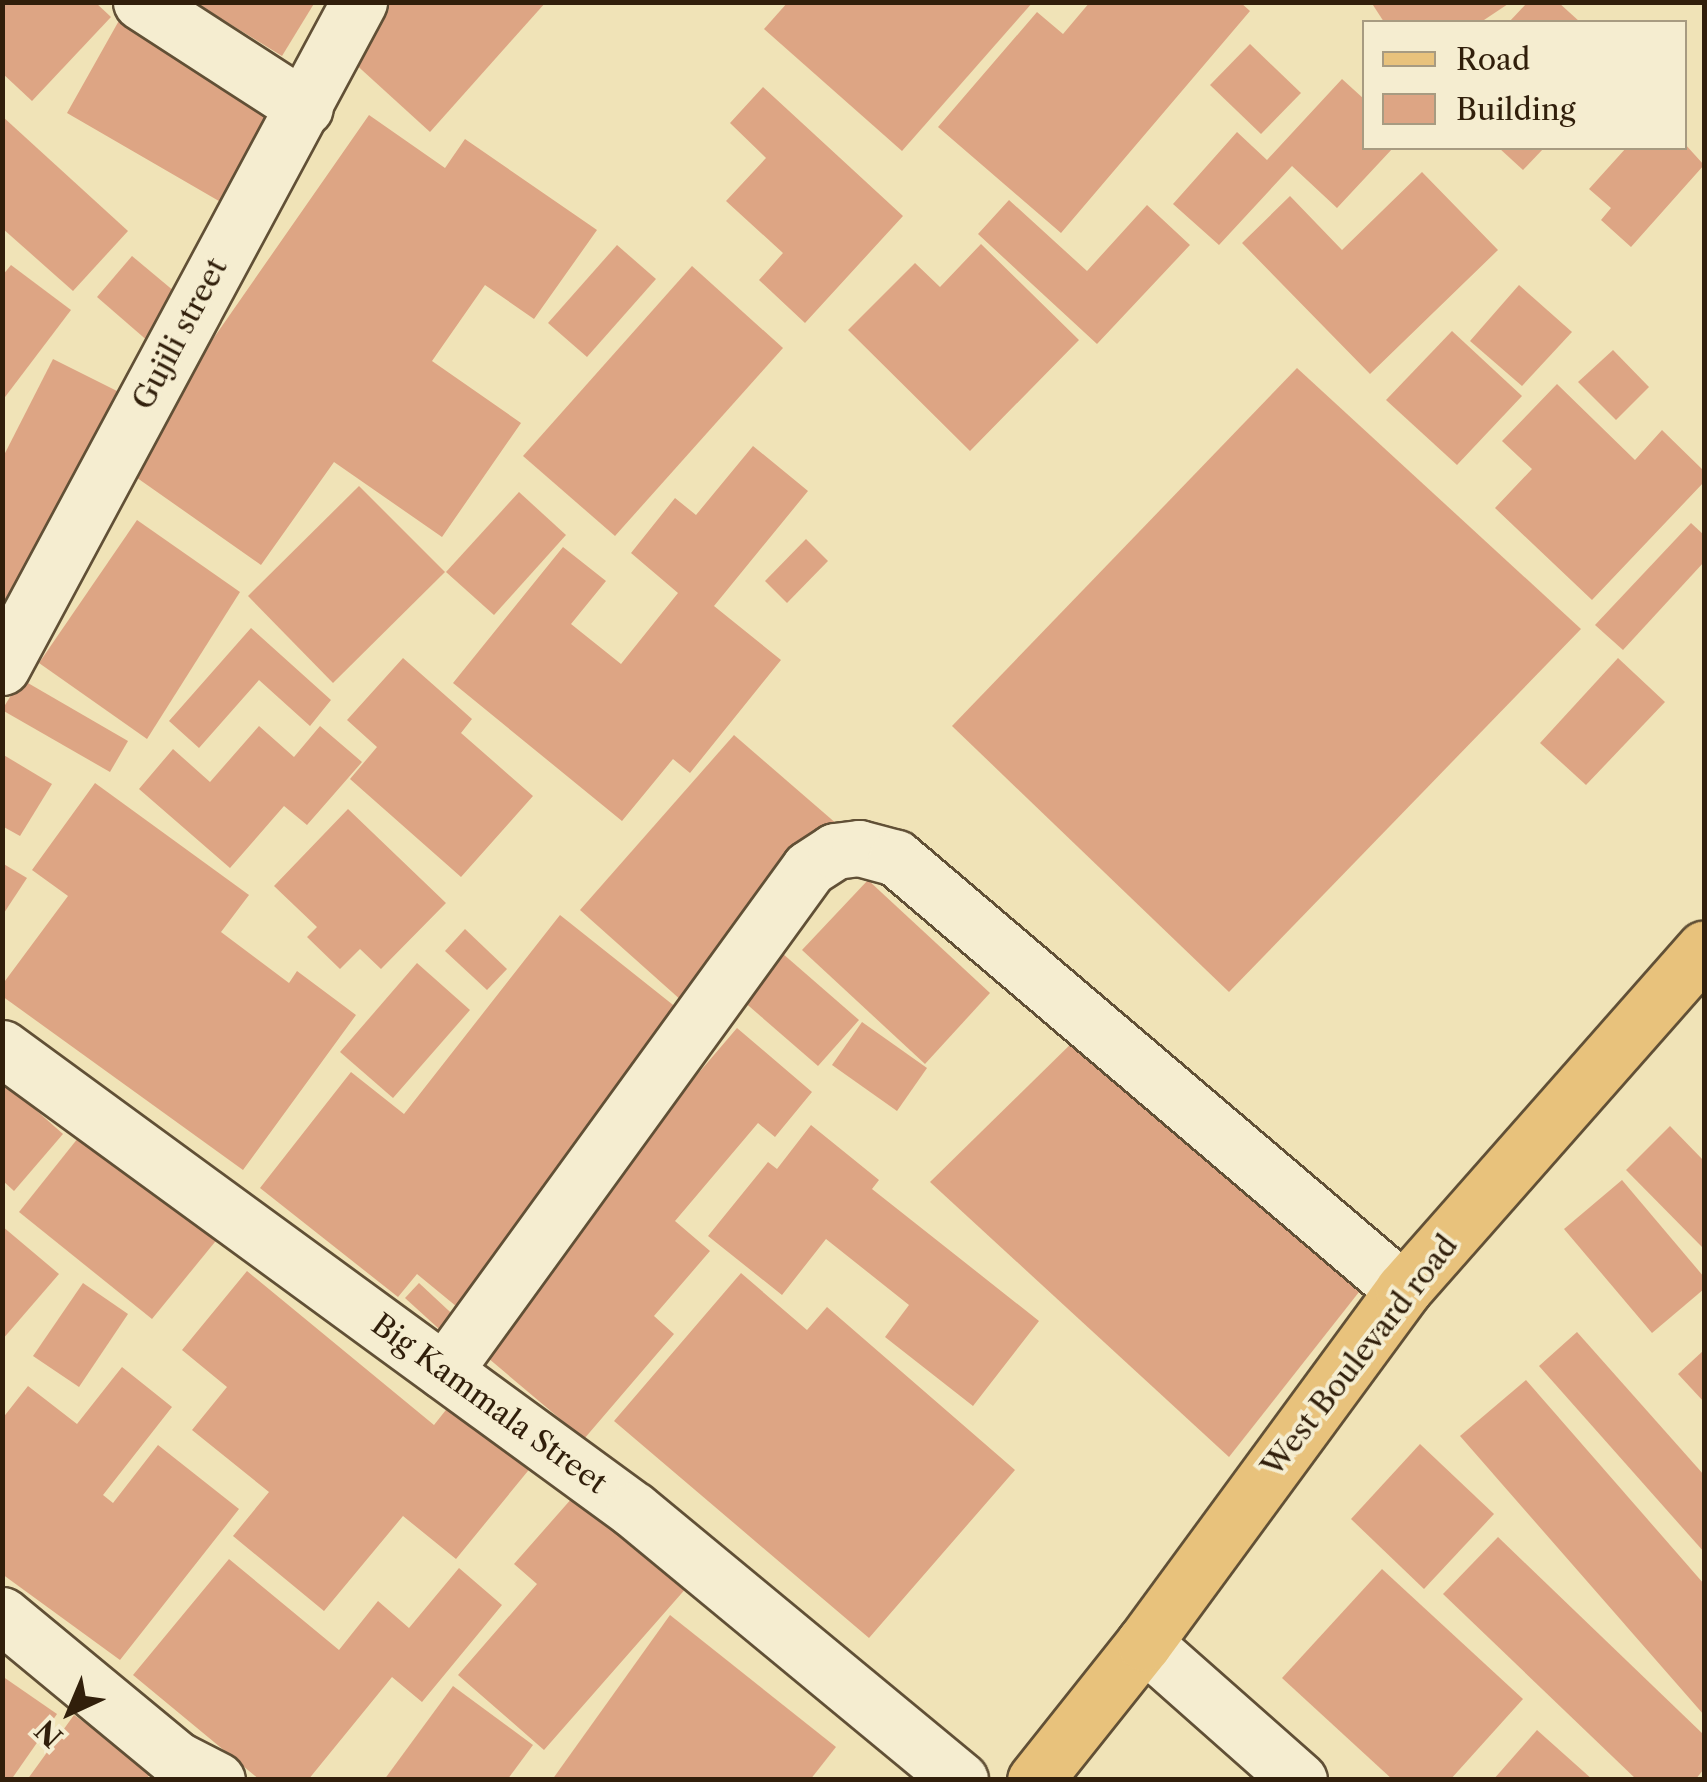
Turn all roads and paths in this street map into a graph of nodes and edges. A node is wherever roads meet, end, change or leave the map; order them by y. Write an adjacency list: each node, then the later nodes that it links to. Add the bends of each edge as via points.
1 (141, 2): 3 (street)
2 (359, 2): 3 (street, Gujili street)
3 (305, 108): 4 (street, Gujili street)
4 (2, 667)
5 (1704, 949): 7 (main road, West Boulevard road)
6 (2, 1048): 8 (street, Big Kammala Street)
7 (1403, 1290): 8 (street, via 896,858 859,848 835,851 809,868); 10 (main road, West Boulevard road)
8 (444, 1371): 12 (street, Big Kammala Street, via 634,1510)
9 (2, 1615): 11 (street, via 176,1760)
10 (1144, 1643): 13 (main road, West Boulevard road); 14 (street)
11 (217, 1780)
12 (960, 1780)
13 (1035, 1780)
14 (1299, 1780)

